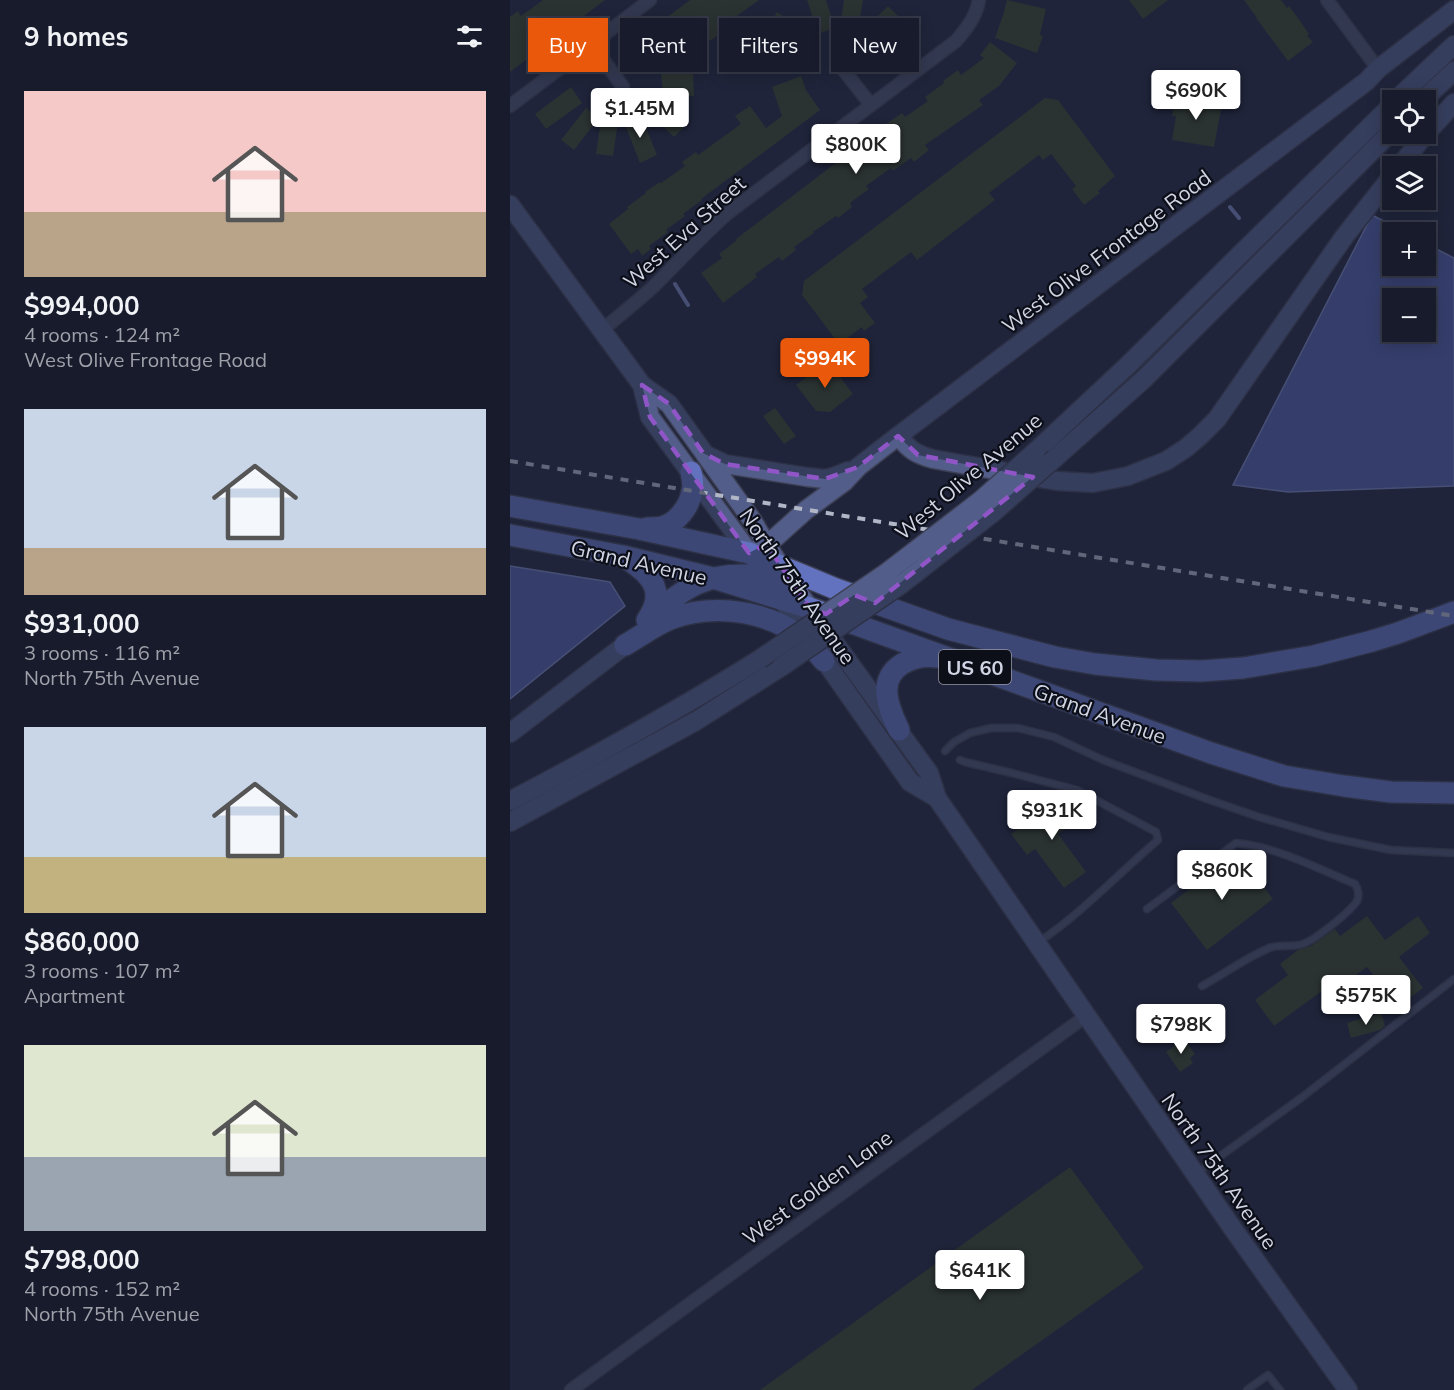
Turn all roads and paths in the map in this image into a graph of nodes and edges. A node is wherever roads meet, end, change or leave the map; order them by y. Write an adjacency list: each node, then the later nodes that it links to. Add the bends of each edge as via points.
1 (650, 0): 5 (street)
2 (980, 0): 16 (street, West Eva Street, via 970,25 956,41)
3 (1327, 0): 8 (street)
4 (1454, 10): 8 (main road, West Olive Frontage Road)
5 (608, 32)
6 (1454, 45): 13 (main road)
7 (608, 66): 12 (street)
8 (1378, 69): 25 (main road, West Olive Frontage Road, via 1345,99)
9 (1454, 71): 14 (main road)
10 (555, 72): 17 (street)
11 (845, 72): 16 (street)
12 (623, 87)
13 (1407, 90)
14 (1434, 90)
15 (1454, 103): 20 (main road)
16 (871, 105): 23 (street, West Eva Street, via 728,213)
17 (510, 106)
18 (1382, 115): 49 (main road, West Olive Avenue, bridge, via 1126,367 981,500 886,573 760,659)
19 (1382, 141): 50 (main road, West Olive Avenue, bridge, via 1144,379 994,512 903,583 781,667 696,721)
20 (1408, 156)
21 (1382, 189): 25 (main road, via 1216,419 1166,461 1128,476 1093,483 1057,481 918,455)
22 (510, 205): 23 (main road, North 75th Avenue)
23 (602, 330): 24 (main road, North 75th Avenue)
24 (642, 385): 26 (main road, North 75th Avenue, via 669,404); 28 (main road, North 75th Avenue, via 650,417)
25 (898, 436): 27 (main road, West Olive Frontage Road)
26 (703, 453): 27 (main road, via 725,464 825,479); 32 (main road, North 75th Avenue, via 752,520)
27 (858, 467): 32 (main road)
28 (691, 472): 30 (highway, via 692,491 684,511 663,527); 32 (main road, North 75th Avenue)
29 (510, 506): 30 (highway, Grand Avenue / US 60)
30 (639, 529): 32 (highway, Grand Avenue / US 60)
31 (510, 535): 33 (highway, Grand Avenue / US 60)
32 (757, 549): 34 (highway); 36 (highway, Grand Avenue / US 60)
33 (622, 556): 34 (highway, Grand Avenue / US 60); 39 (highway, via 644,571 656,590 655,609)
34 (688, 573): 35 (highway, Grand Avenue / US 60)
35 (713, 578): 36 (highway, Grand Avenue / US 60); 39 (highway, via 682,593)
36 (779, 580): 37 (highway, Grand Avenue / US 60); 38 (highway, Grand Avenue / US 60, via 836,589 948,629 1055,657 1156,670 1243,668 1314,656); 42 (main road, North 75th Avenue)
37 (810, 608): 41 (highway, Grand Avenue / US 60); 43 (main road, North 75th Avenue)
38 (1454, 612)
39 (648, 620): 40 (highway)
40 (625, 645): 42 (highway, via 673,618 730,610 792,631); 44 (main road)
41 (955, 660): 43 (highway, via 918,657 894,671 886,690); 47 (highway, Grand Avenue / US 60, via 1284,776 1391,792)
42 (824, 661): 48 (main road, North 75th Avenue, via 910,782)
43 (899, 730): 48 (main road, North 75th Avenue, via 929,773)
44 (510, 733)
45 (945, 751): 51 (lane, via 970,733 1018,728 1054,737 1153,780 1278,823 1391,850)
46 (960, 760): 53 (lane, via 1077,790 1156,832 1158,840 1064,925)
47 (1454, 793)
48 (937, 798): 53 (main road, North 75th Avenue)
49 (510, 801)
50 (510, 822)
51 (1454, 853)
52 (1147, 909): 55 (lane, via 1236,843 1269,849 1355,884 1358,899 1348,912 1311,940 1294,946 1270,947)
53 (1037, 944): 56 (main road, North 75th Avenue)
54 (1454, 979): 57 (lane, via 1310,1092)
55 (1202, 986)
56 (1086, 1016): 57 (main road, North 75th Avenue); 58 (street, West Golden Lane)
57 (1195, 1174): 61 (main road, North 75th Avenue)
58 (571, 1390)
59 (1248, 1390): 60 (lane, via 1268,1375)
60 (1280, 1390)
61 (1348, 1390)

